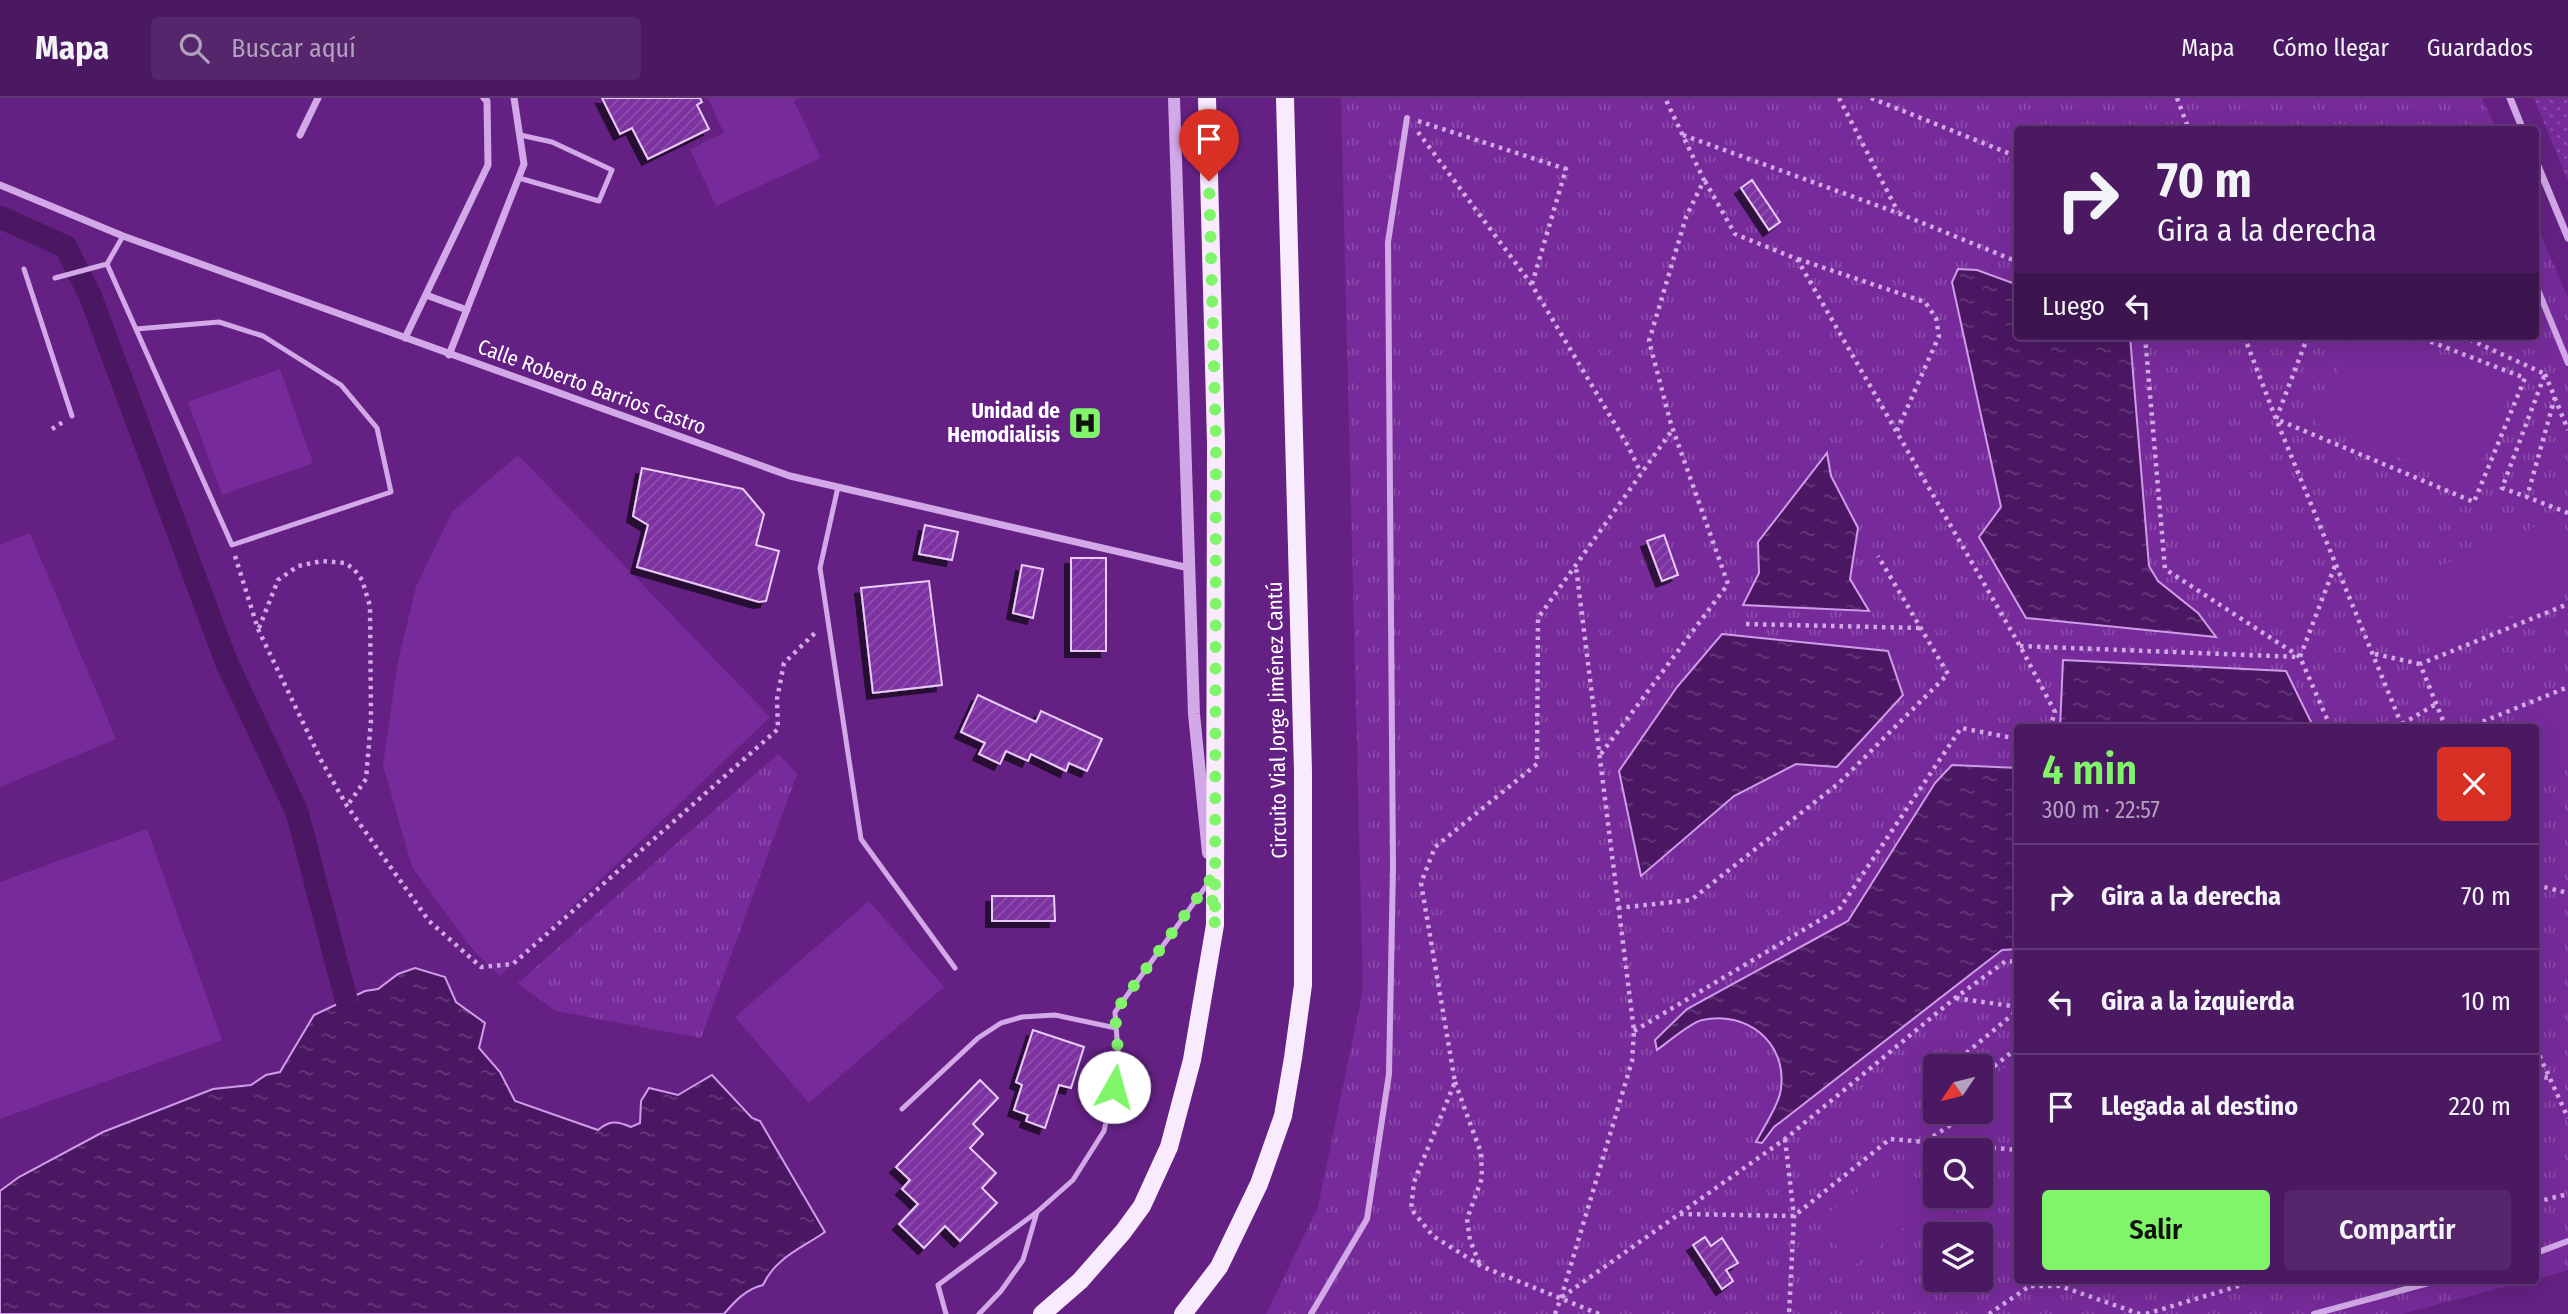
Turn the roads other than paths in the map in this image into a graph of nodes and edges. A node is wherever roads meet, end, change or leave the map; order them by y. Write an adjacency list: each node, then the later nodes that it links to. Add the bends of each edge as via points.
1 (317, 98): 10 (street)
2 (484, 98): 21 (street, via 488,165)
3 (514, 98): 11 (street)
4 (1174, 98): 29 (street)
5 (1285, 98): 42 (main road, Circuito Vial Jorge Jiménez Cantú, via 1303,772 1303,985 1283,1116 1259,1184 1219,1267)
6 (2510, 98): 9 (street)
7 (1207, 101): 31 (main road, via 1216,443)
8 (1407, 118): 43 (street, via 1388,242 1393,867 1389,1073 1367,1219)
9 (2521, 126)
10 (300, 135)
11 (520, 135): 13 (street, via 524,164); 13 (lane, via 552,142 612,170 599,201)
12 (2539, 168): 16 (street)
13 (519, 178): 22 (street)
14 (0, 185): 15 (street, Calle Roberto Barrios Castro)
15 (124, 236): 17 (lane); 24 (street, Calle Roberto Barrios Castro)
16 (2568, 239)
17 (107, 264): 19 (lane); 23 (lane)
18 (24, 269): 27 (lane)
19 (55, 278)
20 (2539, 292): 26 (street)
21 (426, 295): 22 (street); 24 (street)
22 (467, 310): 25 (street)
23 (136, 329): 23 (lane, via 219,322 263,336 341,385 377,428 391,492 232,545)
24 (405, 338): 25 (street, Calle Roberto Barrios Castro)
25 (449, 355): 28 (street, Calle Roberto Barrios Castro, via 790,476)
26 (2568, 363)
27 (72, 416)
28 (838, 487): 29 (street, Calle Roberto Barrios Castro); 32 (lane, via 820,568 861,839)
29 (1189, 568): 30 (street, via 1194,714)
30 (1210, 880): 31 (street); 33 (lane, via 1115,1012)
31 (1215, 925): 41 (main road, via 1192,1060 1169,1147 1142,1206 1123,1232 1080,1281)
32 (955, 968)
33 (1116, 1028): 34 (lane, via 1055,1016 1001,1023 978,1038); 35 (lane, via 1119,1065 1104,1131 1073,1180)
34 (902, 1110)
35 (1037, 1212): 39 (lane, via 938,1285); 40 (lane, via 1023,1260)
36 (2568, 1241): 37 (street)
37 (2539, 1252)
38 (2424, 1284): 44 (street)
39 (946, 1314)
40 (979, 1314)
41 (1042, 1314)
42 (1183, 1314)
43 (1311, 1314)
44 (2314, 1314)

